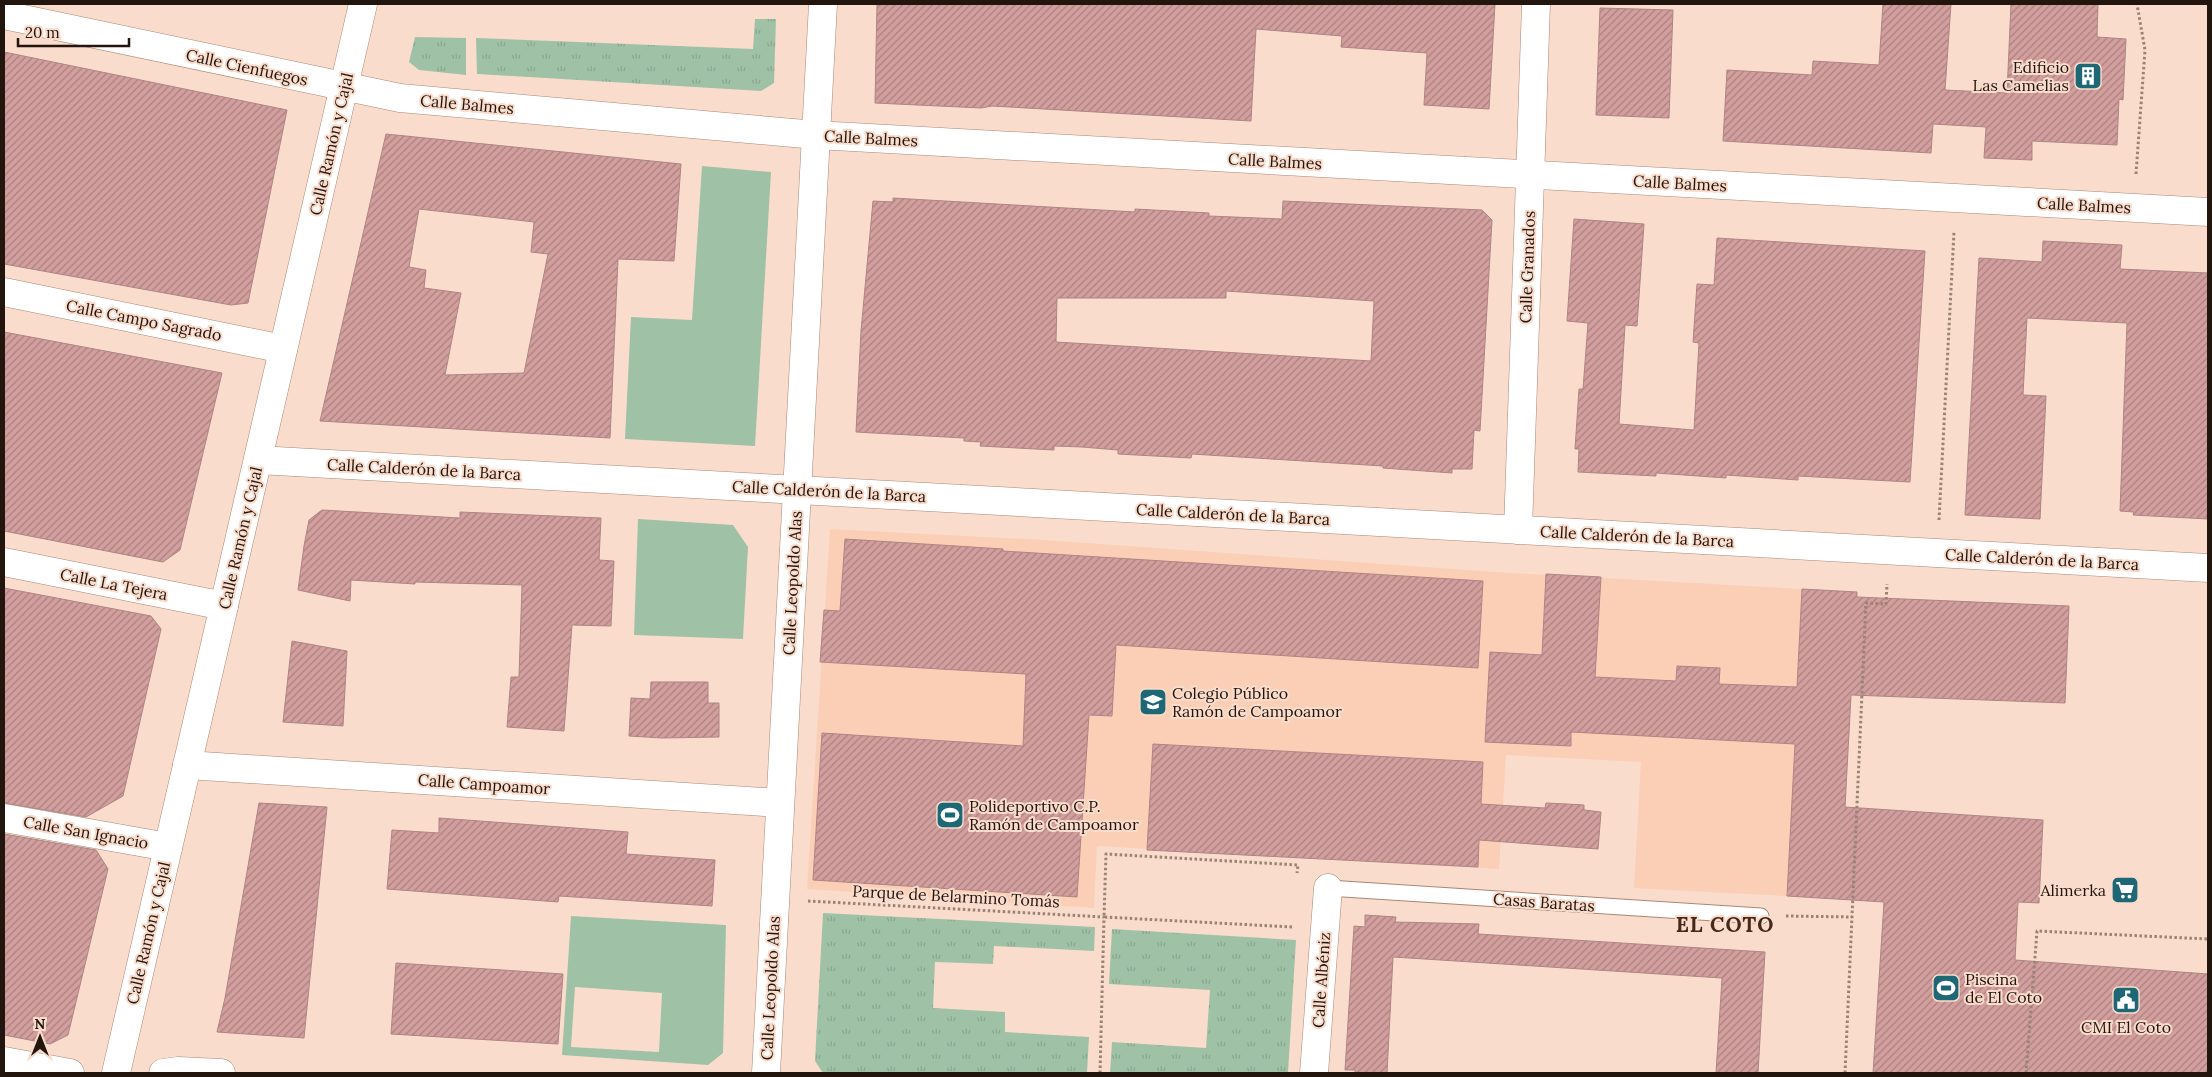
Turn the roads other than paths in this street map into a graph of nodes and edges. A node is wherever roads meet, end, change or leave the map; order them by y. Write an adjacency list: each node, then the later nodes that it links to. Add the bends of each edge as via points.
1 (363, 4): 5 (street, Calle Ramón y Cajal)
2 (823, 4): 6 (street, Calle Leopoldo Alas)
3 (1536, 4): 7 (street, Calle Granados)
4 (4, 15): 5 (street, Calle Cienfuegos)
5 (344, 87): 6 (street, Calle Balmes, via 400,98); 10 (street, Calle Ramón y Cajal)
6 (816, 135): 7 (street, Calle Balmes); 12 (street, Calle Leopoldo Alas)
7 (1530, 175): 8 (street, Calle Balmes); 13 (street, Calle Granados)
8 (2208, 212)
9 (4, 292): 10 (street, Calle Campo Sagrado)
10 (283, 349): 11 (street, Calle Ramón y Cajal)
11 (258, 460): 12 (street, Calle Calderón de la Barca); 16 (street, Calle Ramón y Cajal)
12 (797, 490): 13 (street, Calle Calderón de la Barca); 18 (street, Calle Leopoldo Alas)
13 (1518, 530): 15 (street, Calle Calderón de la Barca)
14 (4, 562): 16 (street, Calle La Tejera)
15 (2208, 568)
16 (224, 606): 17 (street, Calle Ramón y Cajal)
17 (188, 765): 18 (street, Calle Campoamor); 20 (street, Calle Ramón y Cajal)
18 (780, 803): 28 (street, Calle Leopoldo Alas)
19 (4, 818): 20 (street, Calle San Ignacio)
20 (168, 847): 25 (street, Calle Ramón y Cajal)
21 (1328, 888): 22 (lane, Casas Baratas); 29 (street, Calle Albéniz)
22 (1761, 916)
23 (4, 1061): 24 (street)
24 (70, 1073)
25 (116, 1073)
26 (163, 1073): 27 (street)
27 (221, 1073)
28 (766, 1073)
29 (1314, 1073)

